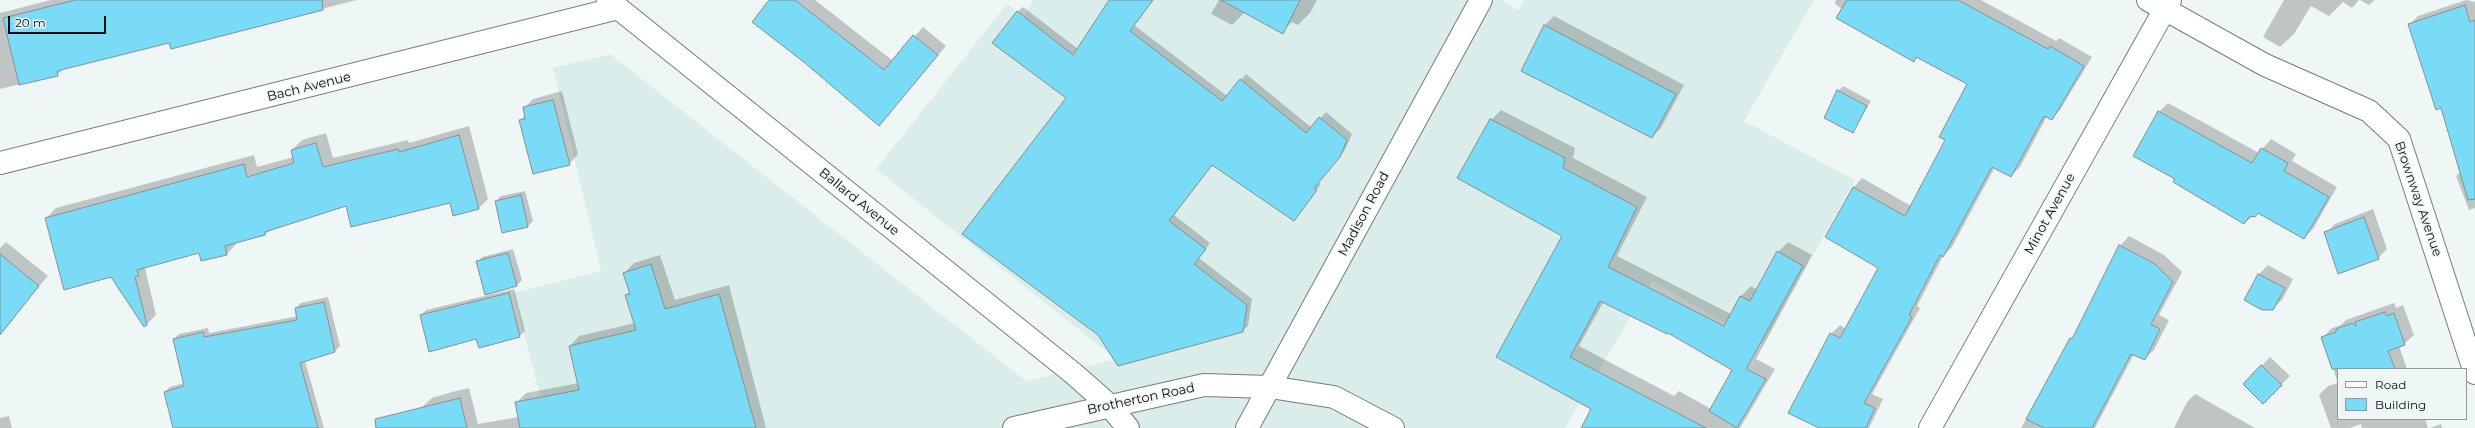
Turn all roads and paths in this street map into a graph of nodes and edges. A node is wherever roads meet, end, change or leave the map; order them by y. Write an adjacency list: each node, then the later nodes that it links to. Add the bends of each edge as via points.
1 (1481, 0): 6 (street, Madison Road)
2 (2161, 3): 5 (street, Brownway Avenue, via 2265,65 2369,111 2399,139); 12 (street, Minot Avenue)
3 (613, 4): 4 (street, Bach Avenue); 7 (street, Ballard Avenue, via 1074,374)
4 (0, 163)
5 (2475, 372)
6 (1270, 387): 7 (street, Brotherton Road, via 1204,385); 10 (street, Madison Road); 11 (street, Brotherton Road, via 1334,397)
7 (1109, 405): 8 (street, Brotherton Road); 9 (street, Ballard Avenue)
8 (1014, 428)
9 (1128, 428)
10 (1247, 428)
11 (1393, 428)
12 (1930, 428)

